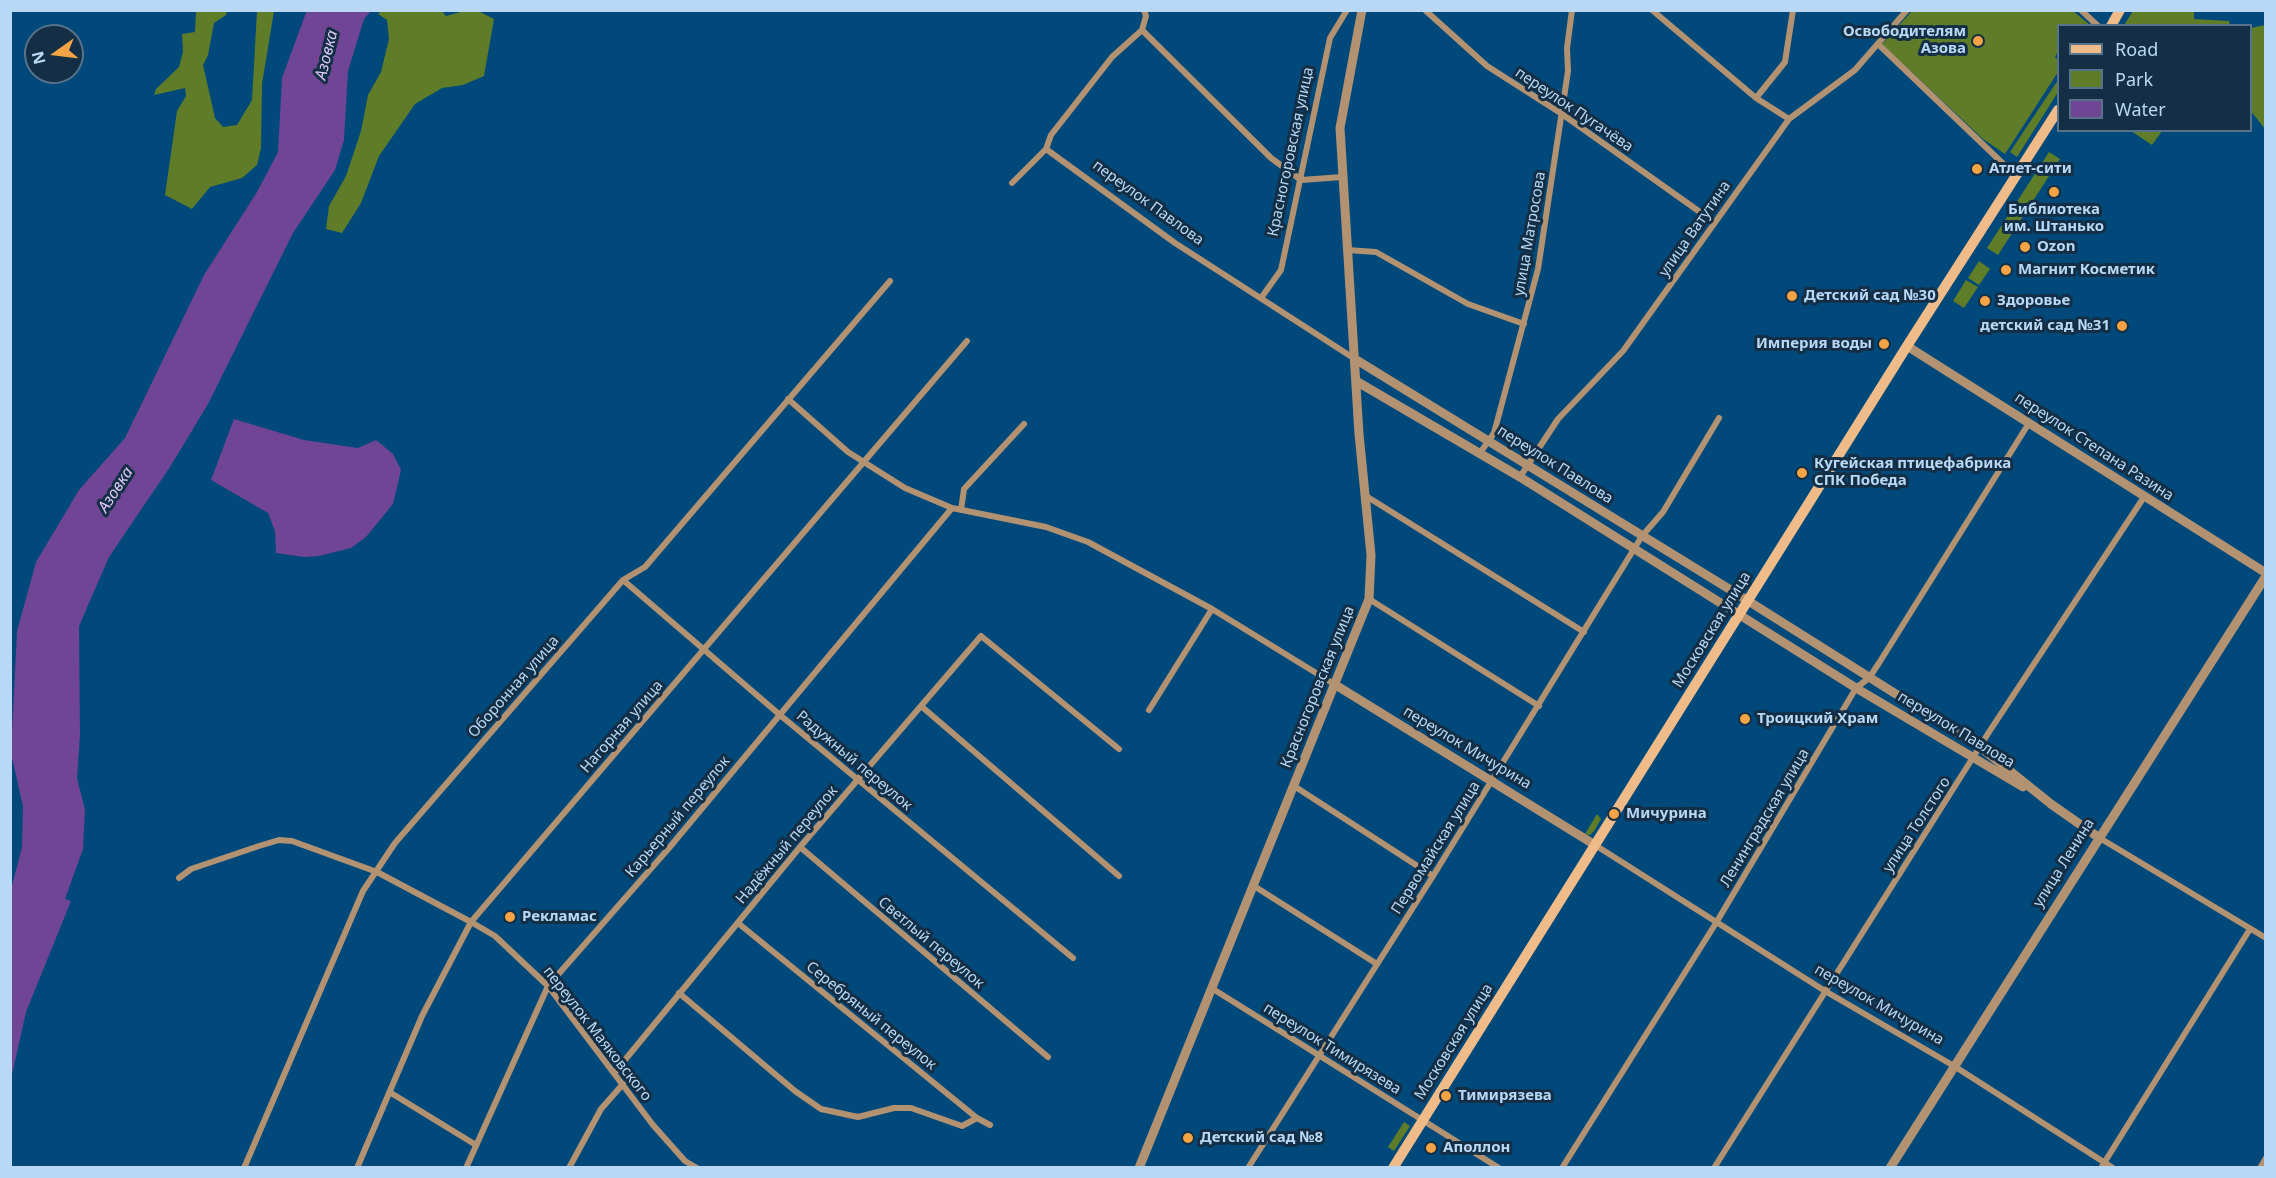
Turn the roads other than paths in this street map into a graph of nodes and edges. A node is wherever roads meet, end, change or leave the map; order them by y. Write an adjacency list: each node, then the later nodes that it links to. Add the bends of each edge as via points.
1 (1144, 10): 13 (street)
2 (1347, 10): 22 (street, Красногоровская улица, via 1330,38)
3 (1362, 10): 20 (street, Красногоровская улица, via 1340,128)
4 (1425, 10): 17 (street, переулок Пугачёва, via 1487,66)
5 (1572, 10): 17 (street, улица Матросова)
6 (1652, 10): 15 (street)
7 (1793, 10): 15 (street, via 1785,62)
8 (1907, 10): 14 (street, улица Ватутина)
9 (2081, 10): 11 (street)
10 (2120, 10): 12 (main road)
11 (2096, 24)
12 (2112, 24)
13 (1142, 30): 19 (street, via 1112,57 1078,98 1051,135); 22 (street, via 1224,115)
14 (1878, 45): 18 (street, улица Ватутина, via 1855,70); 21 (street)
15 (1756, 98): 18 (street)
16 (2057, 112): 21 (main road, Московская улица)
17 (1562, 114): 24 (street, переулок Пугачёва); 28 (street, улица Матросова, via 1538,269)
18 (1789, 119): 24 (street, улица Ватутина)
19 (1046, 149): 23 (street); 27 (street, переулок Павлова, via 1175,243)
20 (1342, 177): 22 (street); 25 (street, Красногоровская улица)
21 (2016, 177): 30 (main road, Московская улица)
22 (1301, 180): 27 (street, Красногоровская улица, via 1281,270)
23 (1011, 183)
24 (1714, 222): 40 (street, улица Ватутина, via 1623,351 1558,419)
25 (1347, 250): 28 (street, via 1376,252 1468,304); 31 (street, Красногоровская улица)
26 (891, 280): 33 (street, Оборонная улица)
27 (1261, 298): 31 (street, переулок Павлова)
28 (1524, 324): 37 (street, улица Матросова, via 1494,433)
29 (967, 341): 39 (street, Нагорная улица)
30 (1907, 346): 35 (street, переулок Степана Разина); 51 (main road, Московская улица)
31 (1355, 359): 32 (street, Красногоровская улица); 37 (street, переулок Павлова)
32 (1356, 381): 38 (street, переулок Павлова); 42 (street, Красногоровская улица)
33 (789, 399): 39 (street, переулок Мичурина); 49 (street, Оборонная улица, via 645,567)
34 (1719, 418): 46 (street, Первомайская улица, via 1663,512)
35 (2029, 423): 43 (street, переулок Степана Разина); 56 (street, Ленинградская улица)
36 (1024, 424): 45 (street, via 964,489)
37 (1487, 441): 38 (street, улица Матросова); 40 (street, переулок Павлова)
38 (1480, 453): 41 (street, переулок Павлова)
39 (863, 462): 44 (street, переулок Мичурина, via 905,488); 55 (street, Нагорная улица)
40 (1526, 466): 41 (street, улица Ватутина); 46 (street, переулок Павлова)
41 (1520, 477): 47 (street, переулок Павлова)
42 (1366, 496): 50 (street, Красногоровская улица, via 1371,555); 54 (street)
43 (2144, 497): 48 (street, переулок Степана Разина); 63 (street, улица Толстого)
44 (952, 508): 45 (street, переулок Мичурина); 62 (street, Карьерный переулок)
45 (961, 510): 52 (street, переулок Мичурина, via 1046,527 1088,542)
46 (1642, 536): 47 (street, Первомайская улица); 51 (street, переулок Павлова)
47 (1636, 549): 53 (street, переулок Павлова); 54 (street, Первомайская улица)
48 (2265, 574): 70 (street, улица Ленина)
49 (623, 580): 55 (street, Радужный переулок); 73 (street, Оборонная улица, via 395,843)
50 (1369, 599): 57 (street, Красногоровская улица); 60 (street)
51 (1748, 601): 53 (main road, Московская улица); 56 (street, переулок Павлова)
52 (1212, 609): 57 (street, переулок Мичурина); 61 (street)
53 (1740, 614): 58 (street, переулок Павлова); 71 (main road, Московская улица)
54 (1584, 632): 60 (street, Первомайская улица)
55 (705, 649): 62 (street, Радужный переулок); 78 (street, Нагорная улица)
56 (1869, 678): 58 (street, Ленинградская улица); 63 (street, переулок Павлова)
57 (1334, 684): 67 (street, переулок Мичурина); 68 (street, Красногоровская улица)
58 (1856, 688): 65 (street, переулок Павлова); 80 (street, Ленинградская улица)
59 (921, 706): 64 (street, Надёжный переулок, via 981,636); 66 (street, Надёжный переулок); 74 (street)
60 (1539, 706): 67 (street, Первомайская улица)
61 (1149, 710)
62 (780, 715): 66 (street, Радужный переулок); 85 (street, Карьерный переулок)
63 (1980, 747): 65 (street, улица Толстого); 69 (street, переулок Павлова)
64 (1119, 749)
65 (1973, 758): 69 (street, переулок Павлова); 87 (street, улица Толстого)
66 (858, 779): 72 (street, Надёжный переулок); 83 (street, Радужный переулок)
67 (1492, 780): 71 (street, переулок Мичурина); 75 (street, Первомайская улица)
68 (1294, 786): 75 (street); 77 (street, Красногоровская улица)
69 (2051, 804): 70 (street, переулок Павлова)
70 (2098, 837): 81 (street, переулок Павлова); 91 (street, улица Ленина)
71 (1595, 845): 80 (street, переулок Мичурина); 96 (main road, Московская улица)
72 (800, 847): 79 (street, Надёжный переулок); 90 (street, Светлый переулок)
73 (377, 872): 76 (street, переулок Маяковского, via 292,841 279,840 191,869); 78 (street, переулок Маяковского); 102 (street, Оборонная улица, via 363,891)
74 (1119, 876)
75 (1433, 876): 84 (street, Первомайская улица)
76 (179, 878)
77 (1254, 886): 84 (street); 86 (street, Красногоровская улица)
78 (471, 922): 85 (street, переулок Маяковского, via 495,936); 94 (street, Нагорная улица, via 422,1016)
79 (738, 923): 88 (street, Надёжный переулок); 95 (street, Серебряный переулок)
80 (1716, 923): 87 (street, переулок Мичурина); 112 (street, Ленинградская улица)
81 (2250, 929): 82 (street, переулок Павлова); 101 (street)
82 (2265, 938)
83 (1073, 958)
84 (1377, 964): 89 (street, Первомайская улица)
85 (548, 986): 92 (street, переулок Маяковского); 98 (street, Карьерный переулок)
86 (1213, 989): 89 (street, переулок Тимирязева); 108 (street, Красногоровская улица)
87 (1825, 991): 91 (street, переулок Мичурина); 113 (street, улица Толстого)
88 (679, 993): 92 (street, Надёжный переулок); 95 (street, via 821,1109 858,1117 911,1108 962,1126)
89 (1319, 1055): 96 (street, переулок Тимирязева); 109 (street, Первомайская улица)
90 (1048, 1056)
91 (1954, 1066): 101 (street, переулок Мичурина); 114 (street, улица Ленина)
92 (615, 1072): 93 (street, переулок Маяковского)
93 (623, 1084): 100 (street, переулок Маяковского); 105 (street, via 601,1109)
94 (391, 1093): 98 (street); 103 (street, Нагорная улица)
95 (977, 1118): 97 (street, Серебряный переулок)
96 (1423, 1120): 110 (main road, Московская улица); 111 (street, переулок Тимирязева)
97 (990, 1125)
98 (476, 1145): 104 (street, Карьерный переулок)
99 (2265, 1158): 116 (street)
100 (685, 1161): 106 (street); 107 (street, переулок Маяковского)
101 (2102, 1165): 115 (street, переулок Мичурина)
102 (244, 1167)
103 (357, 1167)
104 (466, 1167)
105 (569, 1167)
106 (682, 1167)
107 (697, 1167)
108 (1139, 1167)
109 (1248, 1167)
110 (1393, 1167)
111 (1499, 1167)
112 (1562, 1167)
113 (1714, 1167)
114 (1890, 1167)
115 (2113, 1167)
116 (2260, 1167)

